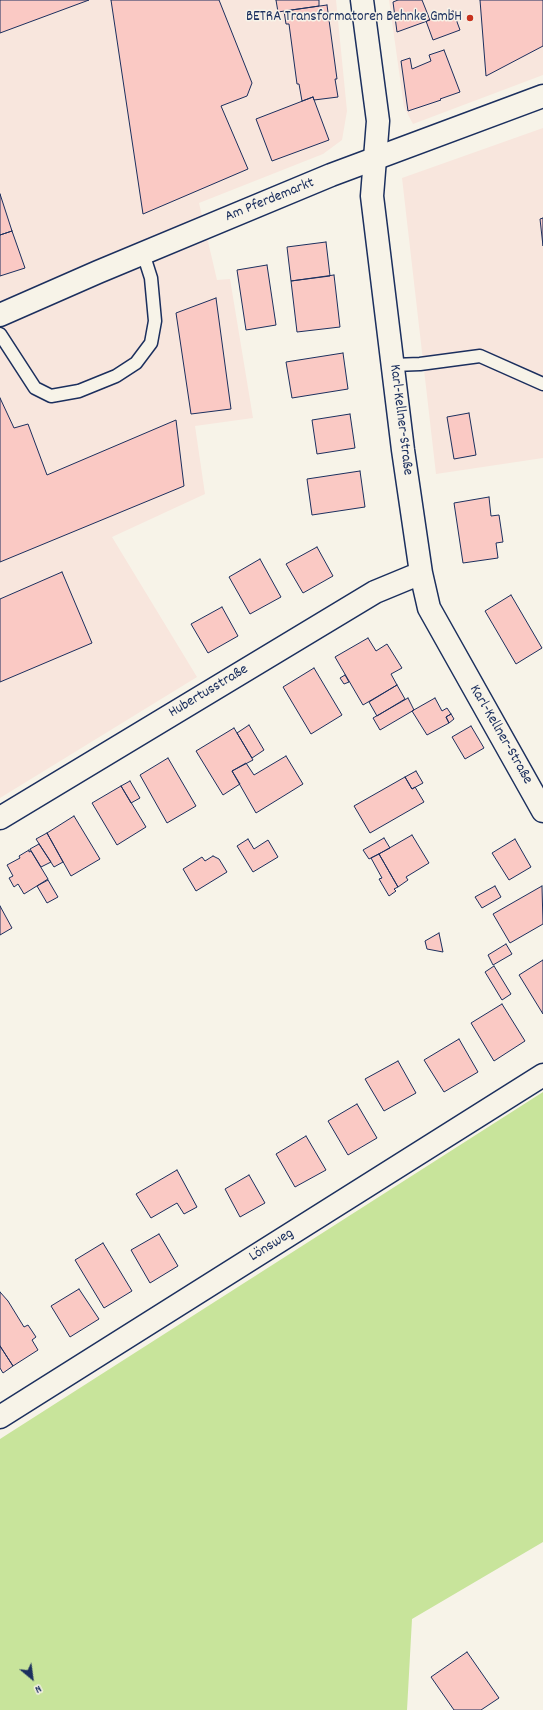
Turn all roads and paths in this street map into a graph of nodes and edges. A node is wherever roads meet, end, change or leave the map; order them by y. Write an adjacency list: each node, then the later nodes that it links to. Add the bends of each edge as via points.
1 (362, 0): 3 (street, Karl-Kellner-Straße, via 378,121)
2 (543, 96): 3 (street, Am Pferdemarkt)
3 (375, 159): 4 (street, Am Pferdemarkt); 7 (street, Karl-Kellner-Straße, via 372,196)
4 (143, 253): 5 (street, Am Pferdemarkt); 6 (lane, via 151,278 155,321 151,343 136,363 116,376 79,391 51,396 35,388)
5 (0, 314)
6 (0, 334)
7 (393, 365): 8 (lane, via 480,356); 9 (street, Karl-Kellner-Straße)
8 (543, 384)
9 (421, 573): 10 (street, Karl-Kellner-Straße, via 429,608); 11 (street, Hubertusstraße, via 375,592)
10 (543, 811)
11 (0, 818)
12 (543, 1075): 13 (street, Lönsweg)
13 (0, 1417)

